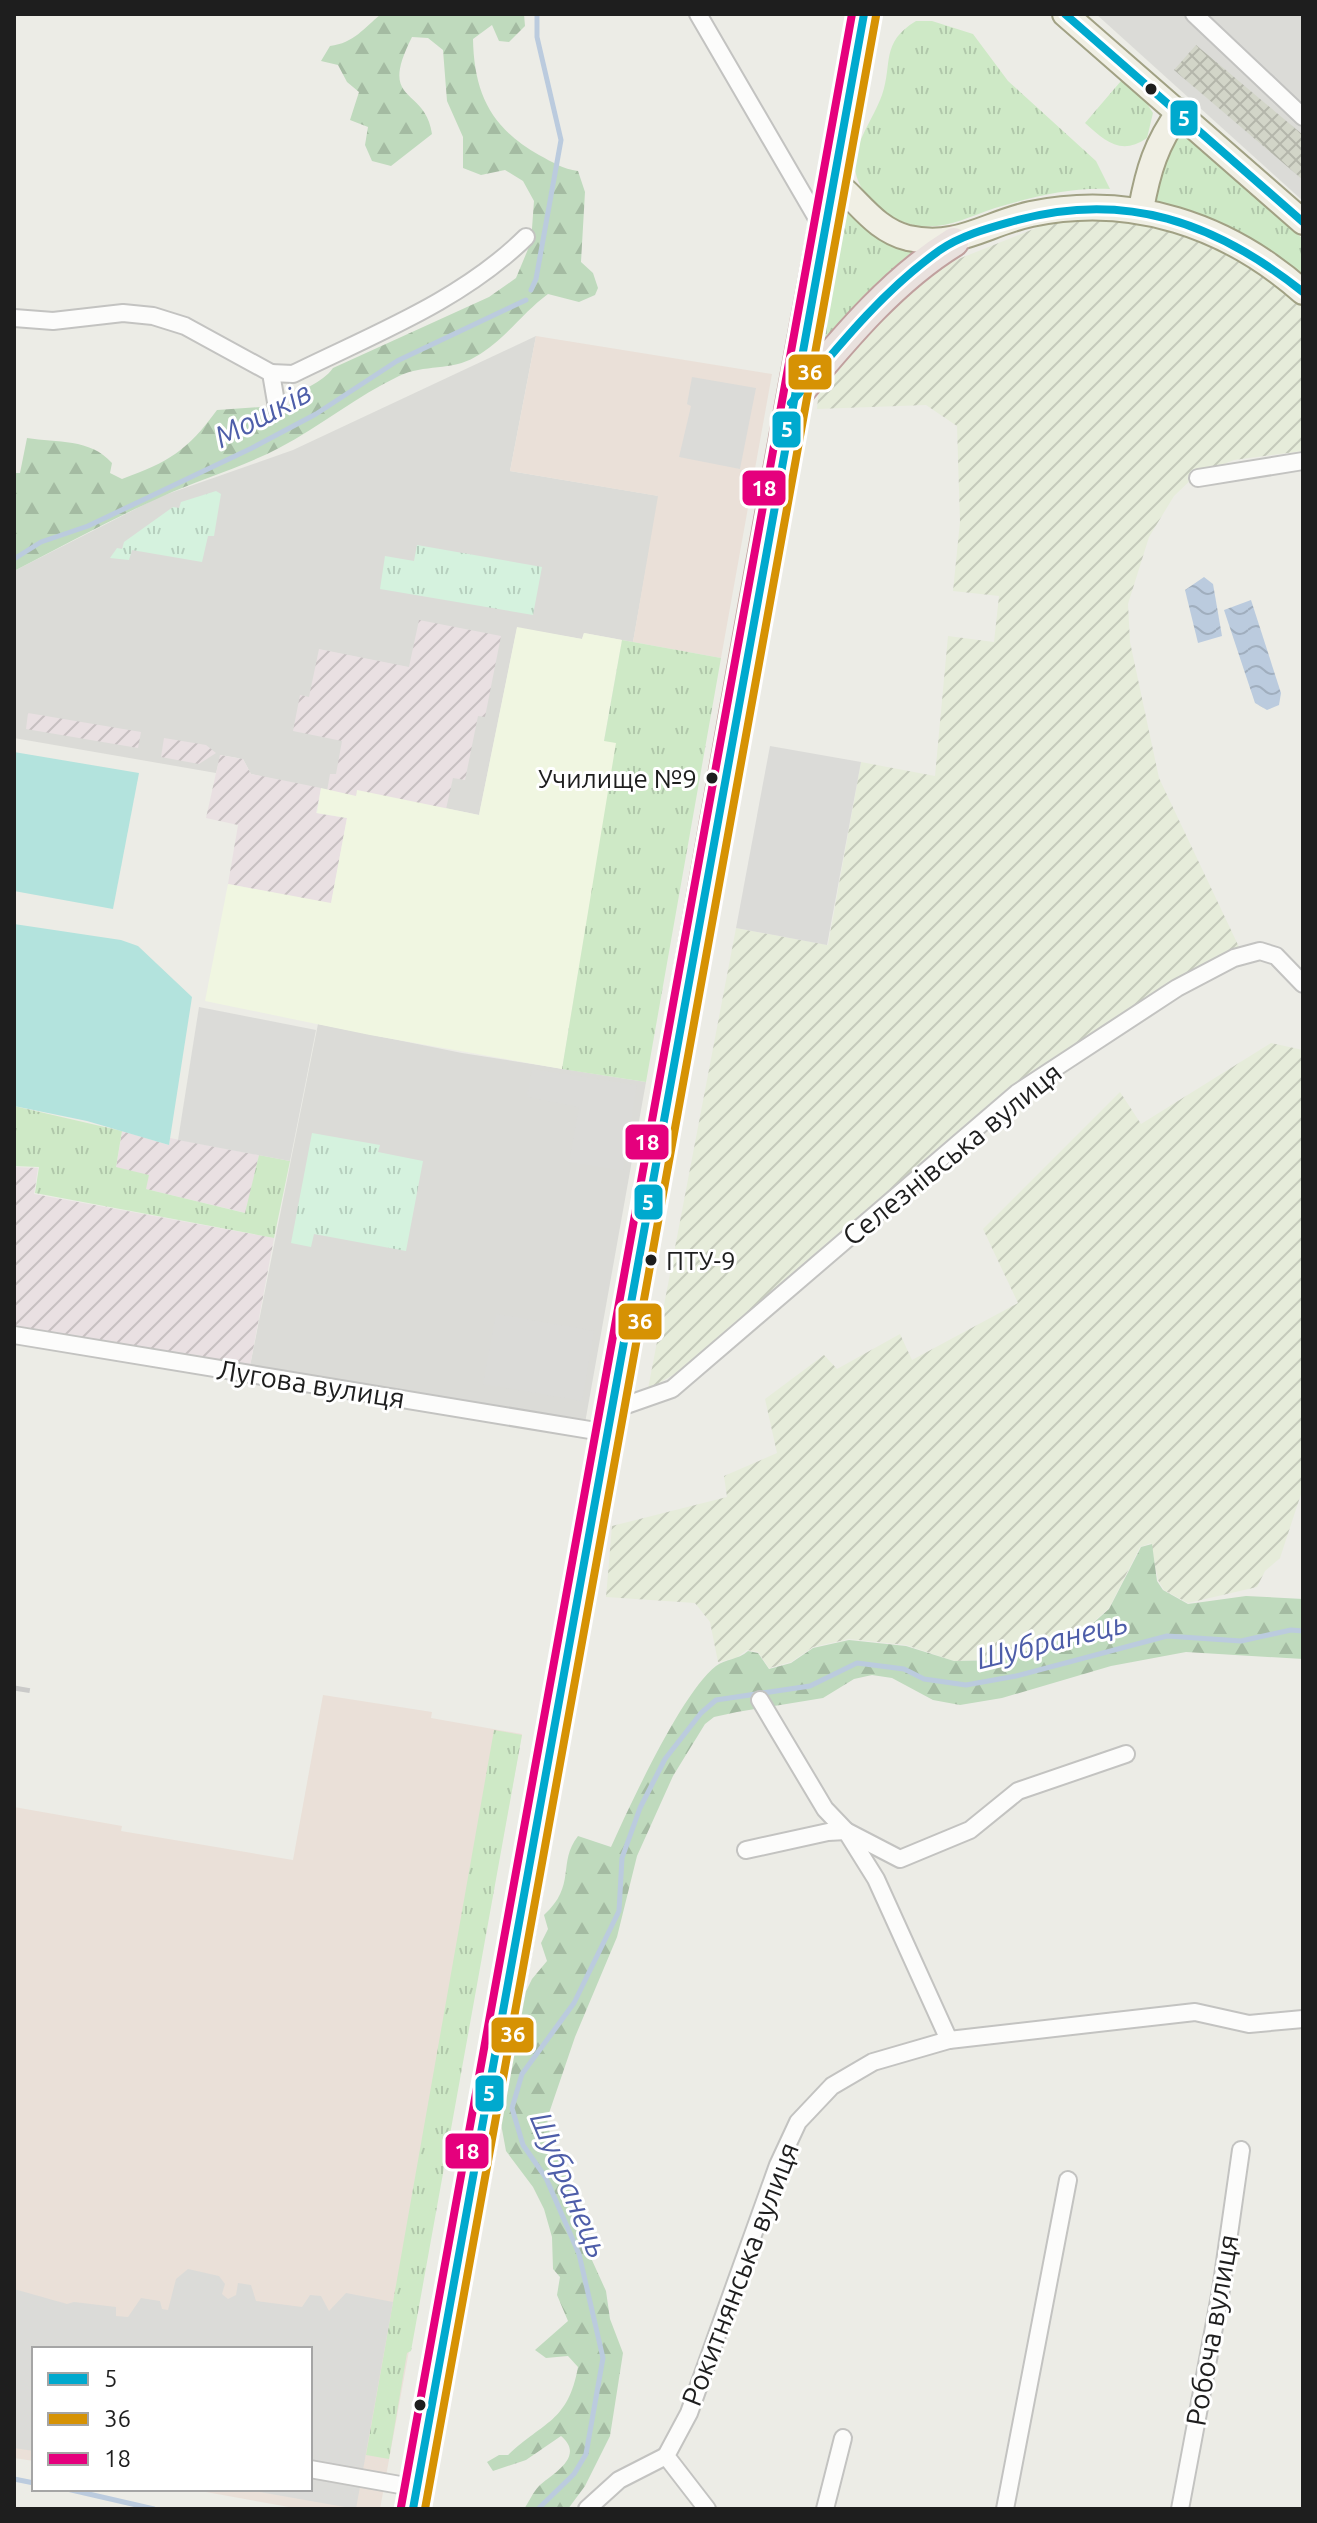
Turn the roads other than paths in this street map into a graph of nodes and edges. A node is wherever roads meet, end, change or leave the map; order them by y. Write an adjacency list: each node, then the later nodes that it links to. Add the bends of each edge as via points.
1 (698, 14): 10 (street)
2 (864, 14): 7 (highway)
3 (1065, 14): 5 (main road)
4 (1194, 14): 6 (street)
5 (1180, 111): 8 (main road, via 1149,166); 9 (main road)
6 (1303, 117)
7 (831, 179): 10 (highway); 12 (main road, via 873,222 892,233)
8 (1141, 209): 12 (main road, via 1029,214); 13 (main road, via 1237,243 1271,263)
9 (1303, 222)
10 (822, 228): 16 (highway)
11 (526, 237): 15 (street, via 458,292 293,374)
12 (954, 242): 16 (highway, via 902,281)
13 (1303, 292)
14 (14, 318): 15 (street, via 153,316 185,326)
15 (271, 373): 17 (street)
16 (791, 403): 22 (highway)
17 (277, 408)
18 (1303, 461): 19 (street)
19 (1198, 478)
20 (1302, 981): 22 (street, Селезнівська вулиця, via 1276,956 1260,951 1234,958 1177,988 1017,1093 672,1389)
21 (14, 1335): 22 (street, Лугова вулиця)
22 (610, 1422): 34 (highway)
23 (760, 1700): 25 (street, via 825,1809)
24 (1126, 1754): 25 (street, via 1018,1791 970,1830 900,1859)
25 (846, 1831): 26 (street); 28 (street, via 876,1879)
26 (746, 1850)
27 (1303, 2019): 28 (street, Рокитнянська вулиця, via 1249,2024 1195,2012)
28 (949, 2040): 32 (street, Рокитнянська вулиця, via 873,2062 832,2086 798,2122 689,2413)
29 (1241, 2150): 39 (street, Робоча вулиця)
30 (1068, 2180): 38 (street)
31 (843, 2438): 37 (street)
32 (666, 2456): 35 (street, via 619,2480); 36 (street)
33 (312, 2470): 34 (street)
34 (415, 2500)
35 (587, 2509)
36 (707, 2509)
37 (825, 2509)
38 (1005, 2509)
39 (1180, 2509)

